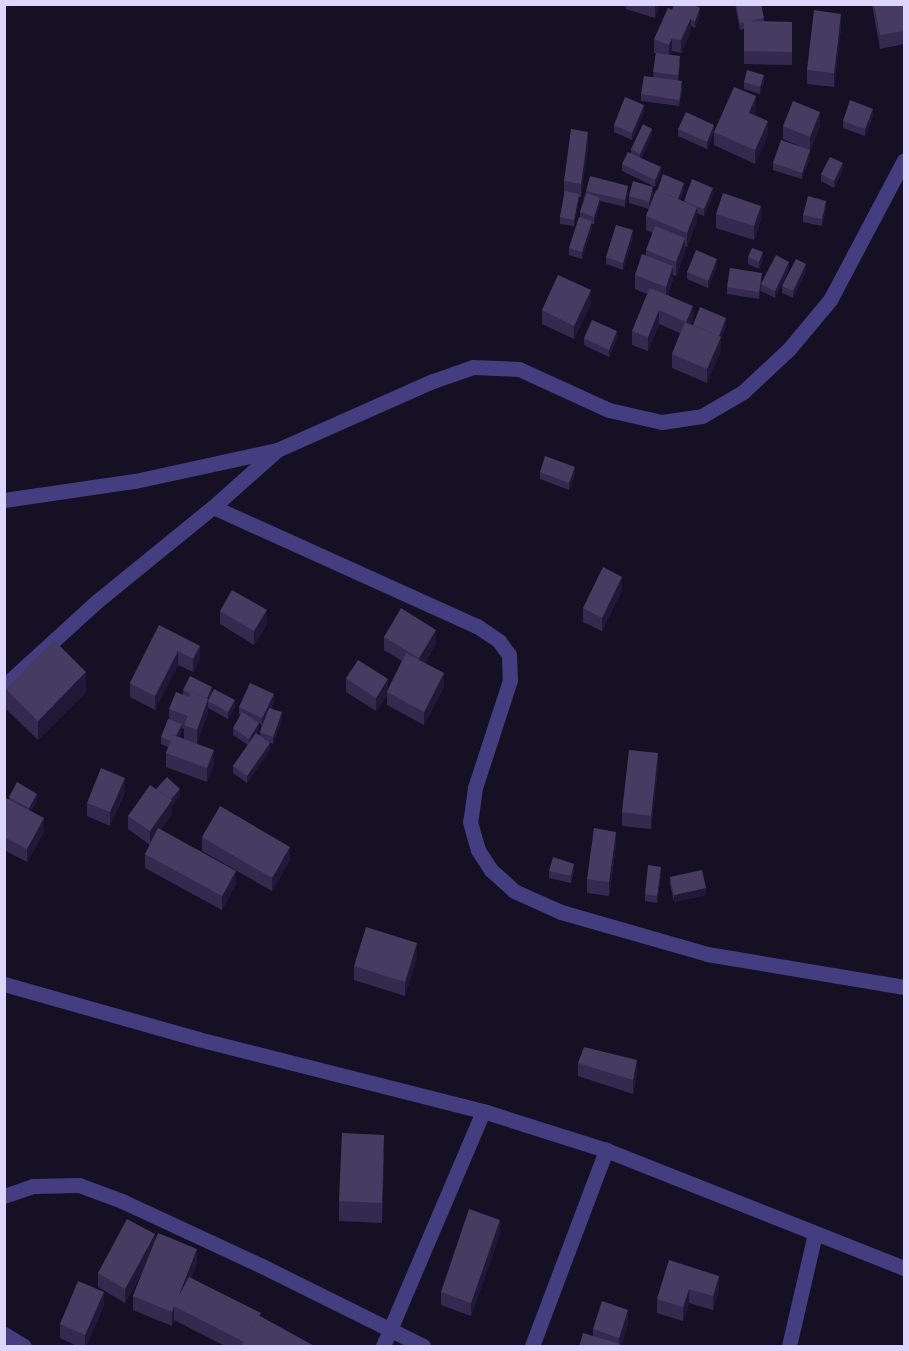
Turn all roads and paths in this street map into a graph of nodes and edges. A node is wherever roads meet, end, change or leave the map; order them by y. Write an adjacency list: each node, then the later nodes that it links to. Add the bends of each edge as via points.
1 (904, 160): 2 (street, via 830,300 789,349 743,392 702,416 662,422 609,410 519,369 473,367)
2 (277, 450): 3 (street, via 135,481); 4 (street)
3 (4, 500)
4 (213, 507): 5 (street, via 96,602); 7 (street, via 477,626 499,641 508,656 510,680 475,788 470,822 478,850 491,870 514,891 561,912 707,954)
5 (4, 686)
6 (4, 984): 8 (street, via 198,1039)
7 (904, 987)
8 (483, 1111): 9 (street); 13 (street)
9 (606, 1150): 11 (street); 18 (street)
10 (4, 1196): 13 (street, via 33,1186 79,1185 241,1256)
11 (814, 1233): 12 (street); 19 (street)
12 (904, 1268)
13 (391, 1330): 16 (street); 17 (street)
14 (4, 1335): 15 (street)
15 (24, 1347)
16 (383, 1347)
17 (423, 1347)
18 (532, 1347)
19 (789, 1347)

